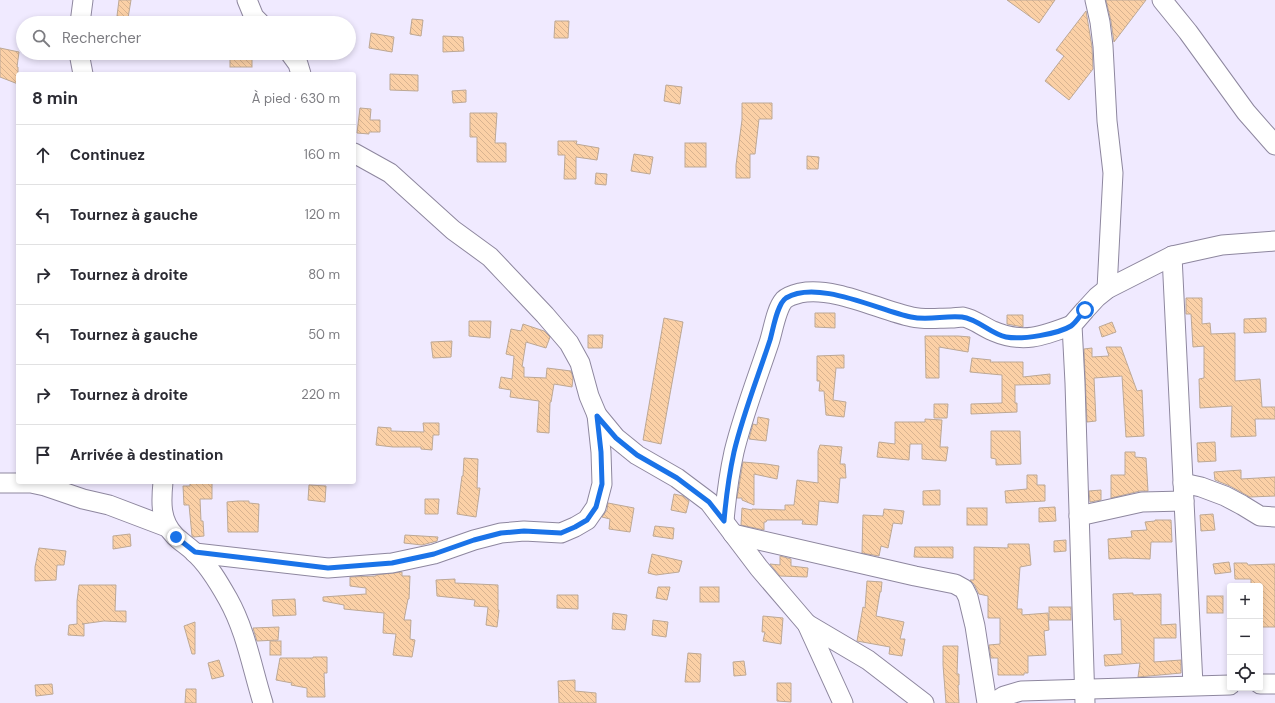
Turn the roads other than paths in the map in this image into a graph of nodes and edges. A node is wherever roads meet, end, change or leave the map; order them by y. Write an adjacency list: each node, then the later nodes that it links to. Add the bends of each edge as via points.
1 (83, 0): 5 (street)
2 (247, 0): 6 (street)
3 (1095, 0): 15 (street, via 1102,40 1113,173)
4 (1162, 0): 11 (street, via 1246,112)
5 (81, 16)
6 (254, 16)
7 (80, 60): 9 (street)
8 (295, 60): 10 (street)
9 (83, 72)
10 (300, 72)
11 (1275, 145)
12 (356, 154): 17 (street, via 390,173 453,230 490,257 545,316 569,343 580,363)
13 (1275, 241): 14 (street, via 1222,245)
14 (1172, 256): 15 (street); 22 (street)
15 (1107, 289): 16 (street)
16 (1072, 325): 23 (street); 26 (street, via 1049,334 1026,338 1006,337 963,317 912,317 815,292 800,293 785,299 779,307 734,452 728,482)
17 (597, 416): 26 (street, via 616,438 637,455 677,478 709,502); 27 (street, via 602,484 596,507 587,520 561,533 501,533 434,554 392,563 328,568)
18 (0, 483): 19 (street)
19 (16, 484)
20 (31, 484): 25 (street, via 109,505)
21 (163, 484): 25 (street, via 163,515)
22 (1183, 492): 23 (street); 24 (street, via 1201,487 1224,496 1260,516); 31 (street)
23 (1079, 516): 33 (street)
24 (1275, 517)
25 (168, 527): 27 (street)
26 (729, 527): 28 (street, via 759,568); 37 (street, via 915,576 955,584 964,589 975,626)
27 (195, 552): 34 (street, via 214,575 242,627)
28 (807, 624): 35 (street); 36 (street, via 868,660)
29 (1263, 684): 30 (street)
30 (1275, 684)
31 (1193, 685): 32 (street); 33 (street)
32 (1227, 685)
33 (1085, 696): 38 (street, via 1021,691 1004,696)
34 (263, 703)
35 (843, 703)
36 (924, 703)
37 (987, 703)
38 (993, 703)

